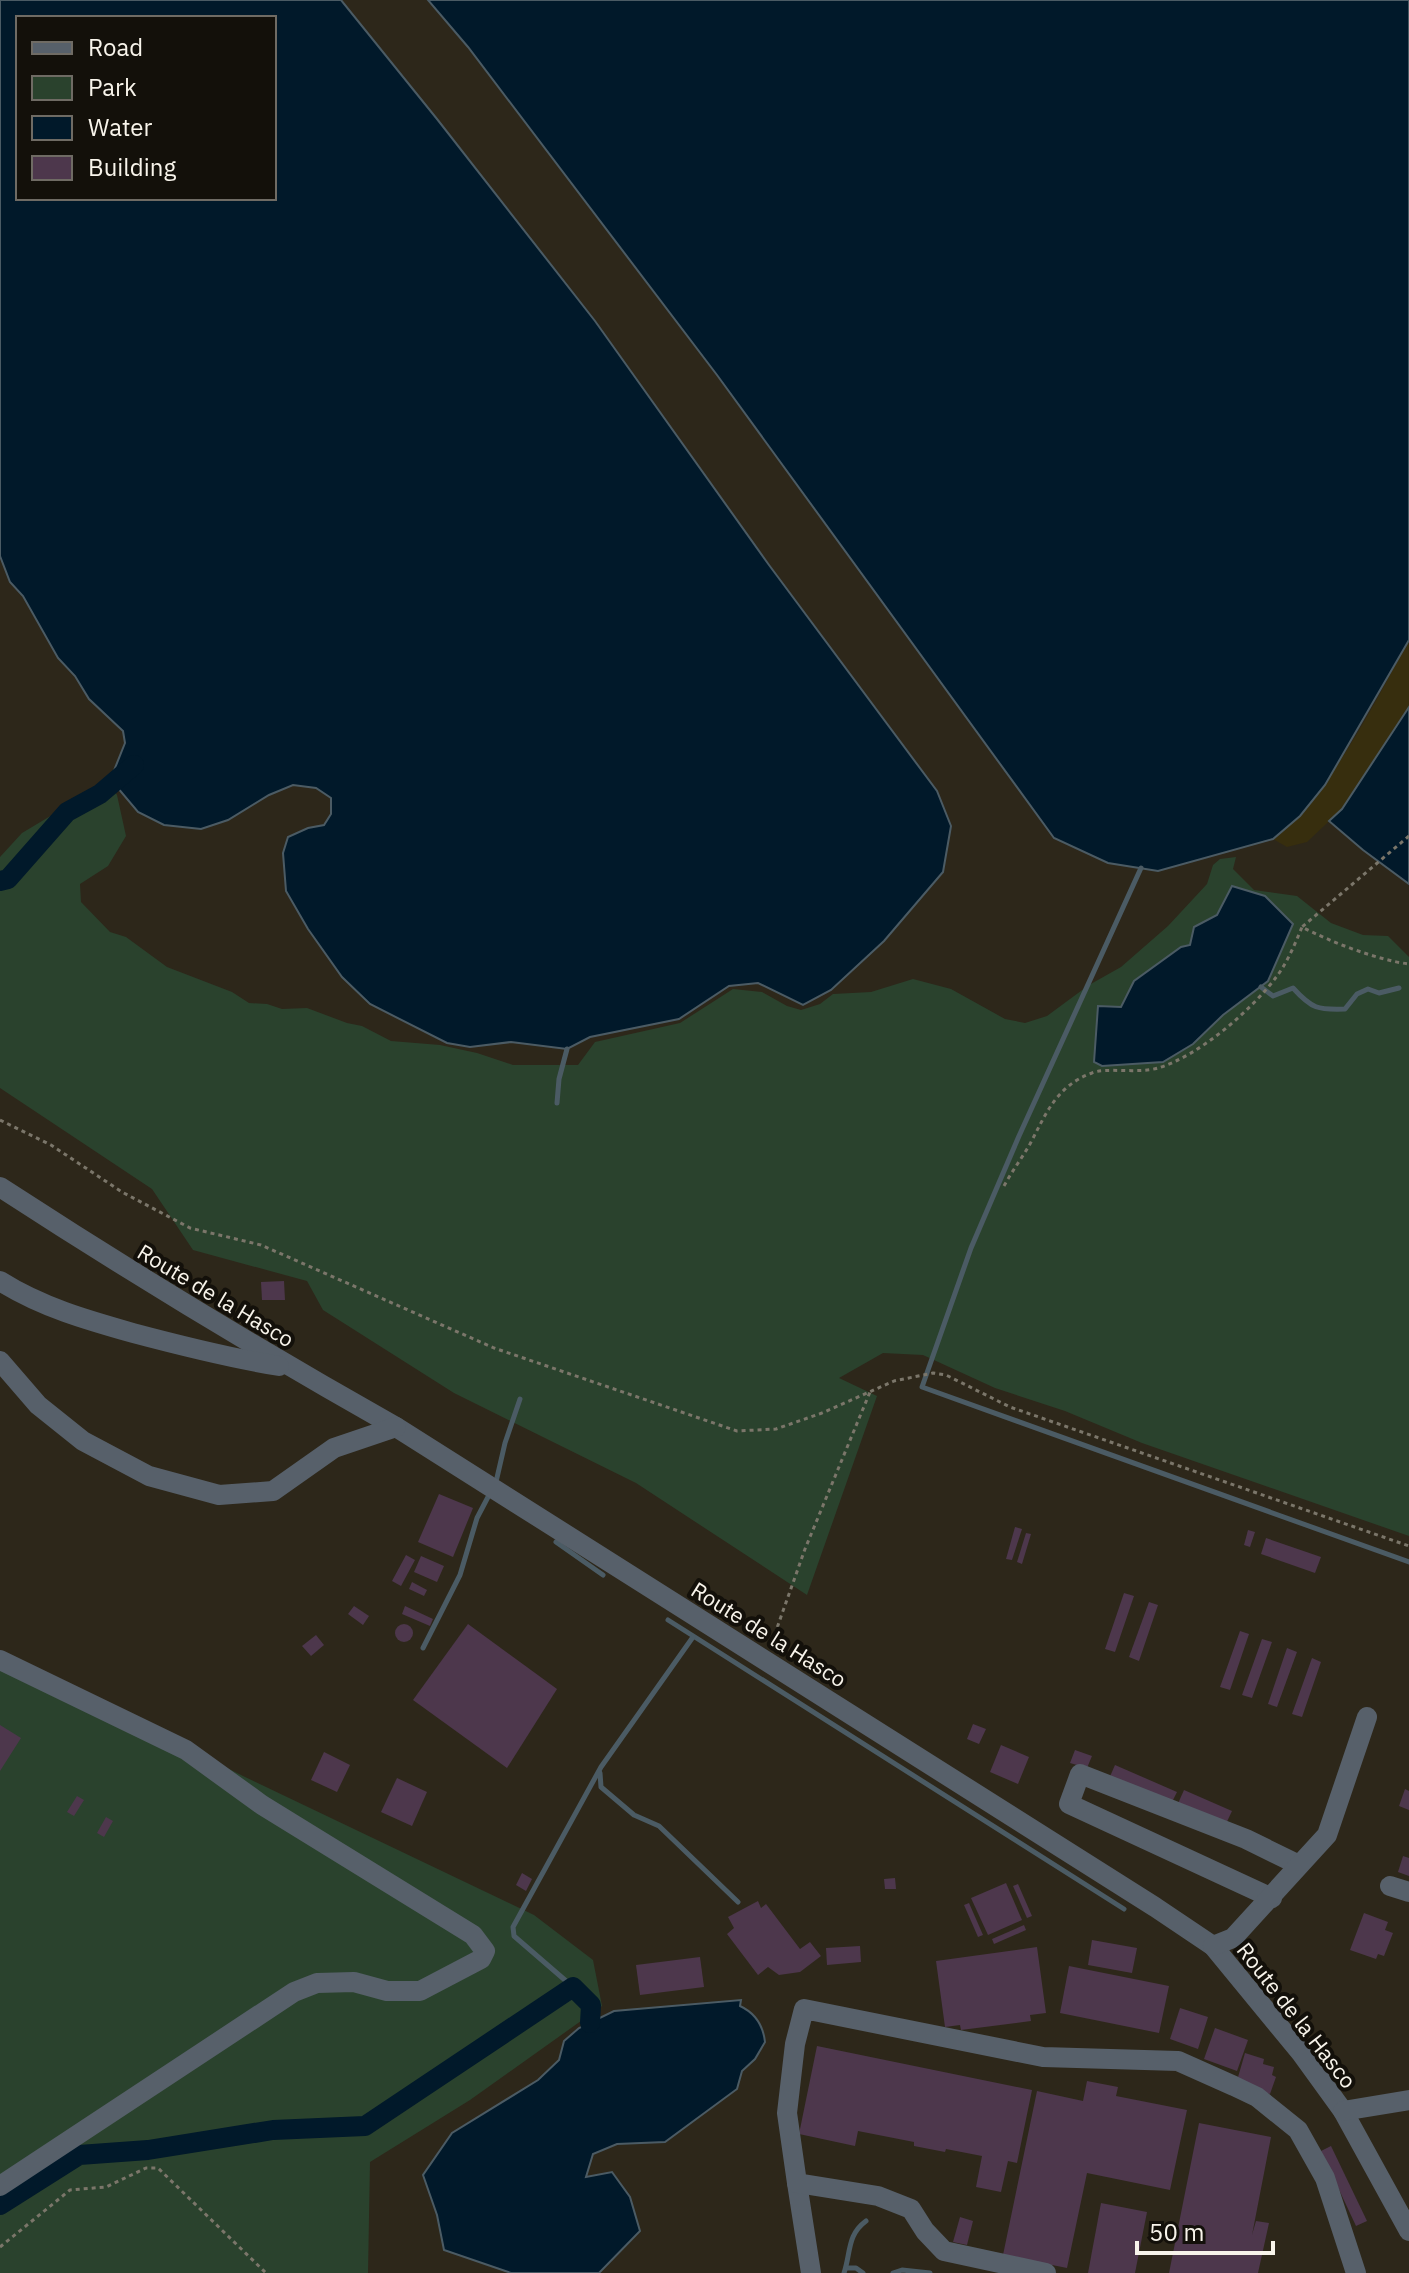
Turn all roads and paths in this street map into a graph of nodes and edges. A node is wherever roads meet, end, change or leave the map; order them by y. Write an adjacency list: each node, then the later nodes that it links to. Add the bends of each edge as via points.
1 (1409, 836): 2 (path)
2 (1302, 927): 3 (path, via 1330,941); 5 (path, via 1276,977 1184,1058 1134,1073 1094,1071 1051,1101)
3 (1409, 964)
4 (0, 1120): 10 (path, via 190,1228 261,1245 494,1348 737,1431 776,1429)
5 (1004, 1186)
6 (0, 1187): 9 (street, Route de la Hasco)
7 (0, 1281): 9 (street, via 50,1308 116,1328 218,1356)
8 (0, 1361): 11 (street, via 38,1405 83,1441 149,1476 219,1495 273,1491 334,1448)
9 (291, 1368): 11 (street, Route de la Hasco)
10 (871, 1390): 12 (path, via 933,1373 946,1375 1010,1407); 14 (path)
11 (396, 1427): 14 (street, Route de la Hasco)
12 (1409, 1546)
13 (0, 1660): 22 (street, via 186,1750 262,1805 473,1935 485,1951 481,1959 420,1991 387,1991 354,1982 317,1983 294,1992)
14 (765, 1660): 18 (street, Route de la Hasco)
15 (1367, 1717): 16 (street, via 1327,1835)
16 (1299, 1865): 17 (street); 17 (street, via 1080,1774 1069,1804)
17 (1272, 1898): 18 (street, via 1233,1938)
18 (1213, 1946): 20 (street, Route de la Hasco)
19 (1409, 2100): 20 (street)
20 (1343, 2111): 23 (street, Route de la Hasco)
21 (797, 2183): 26 (street); 27 (street, via 878,2196 911,2209 944,2251); 28 (street, via 787,2113 804,2009 1043,2057 1178,2061 1257,2097 1298,2130 1325,2178)
22 (0, 2186)
23 (1409, 2231)
24 (0, 2247): 25 (path, via 70,2190 106,2187 146,2168 158,2168)
25 (266, 2273)
26 (811, 2273)
27 (1046, 2273)
28 (1356, 2273)

